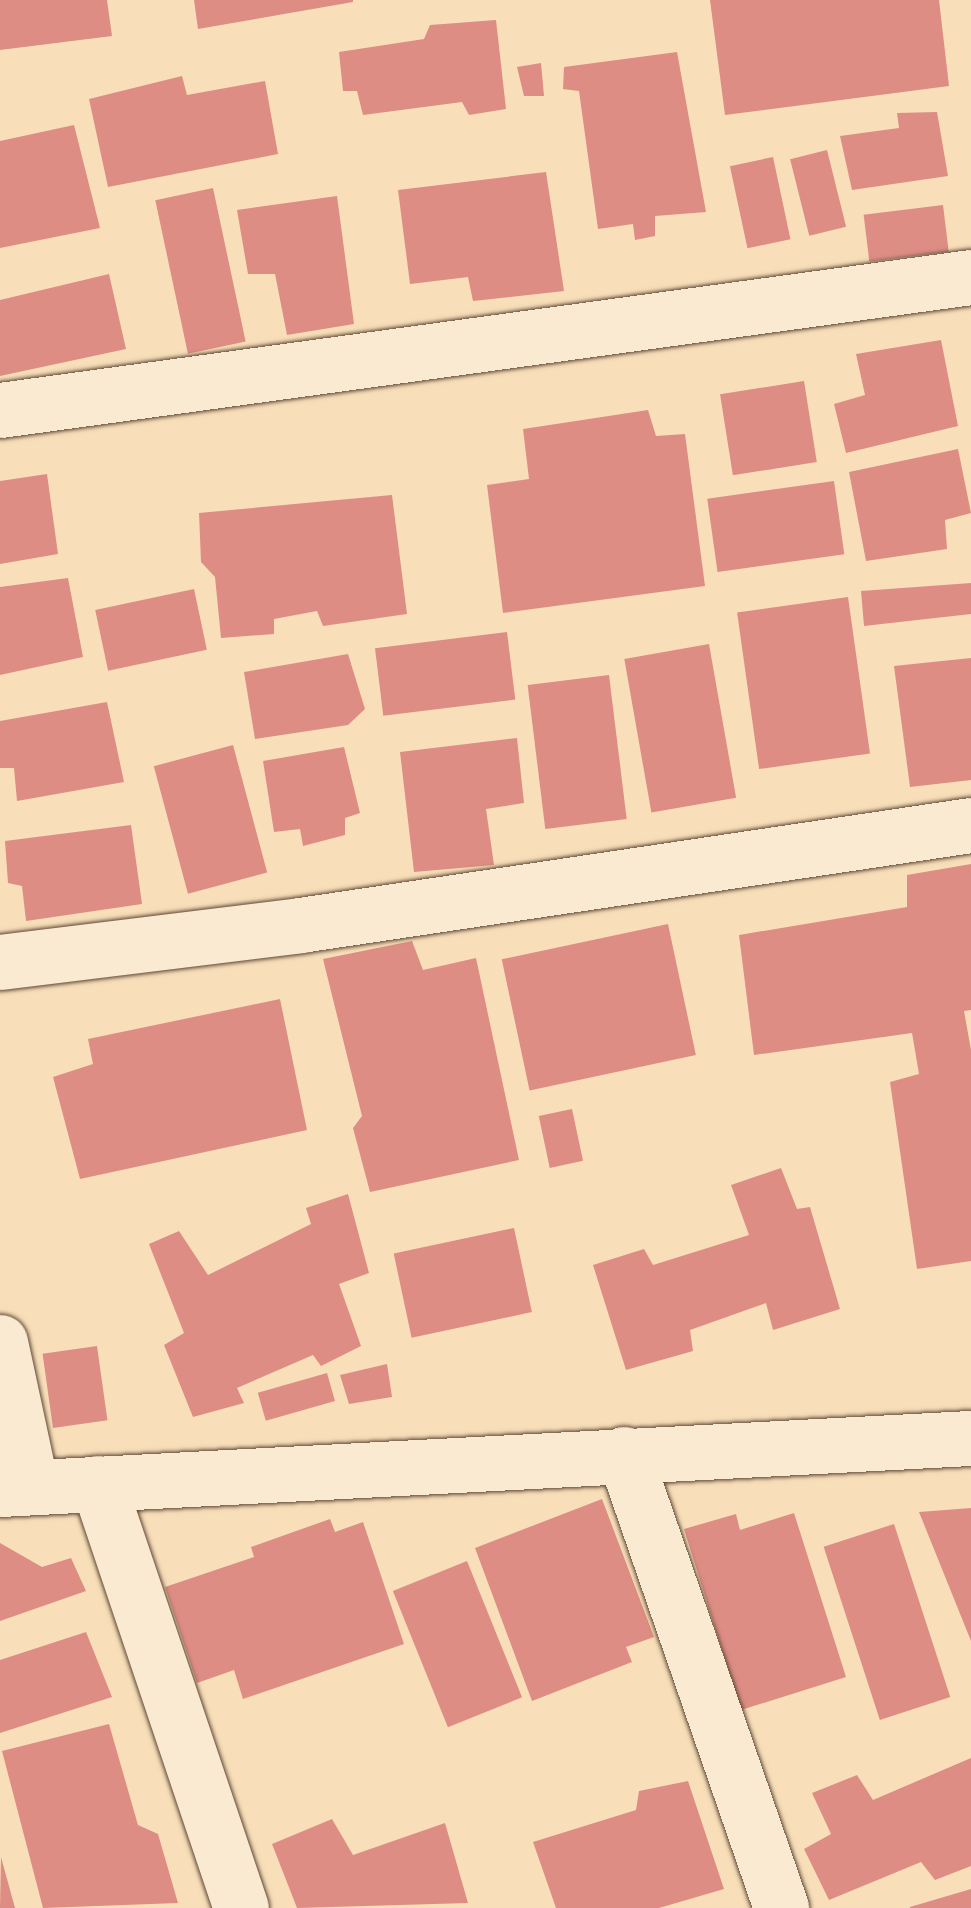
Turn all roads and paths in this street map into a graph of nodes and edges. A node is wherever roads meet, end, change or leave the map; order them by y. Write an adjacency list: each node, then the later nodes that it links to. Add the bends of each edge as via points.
1 (971, 277): 2 (street)
2 (0, 410)
3 (971, 824): 4 (street, via 300,925)
4 (0, 962)
5 (0, 1342): 9 (street)
6 (971, 1438): 7 (street)
7 (624, 1454): 8 (street); 11 (street)
8 (98, 1483): 9 (street); 10 (street)
9 (15, 1488)
10 (241, 1908)
11 (781, 1908)

